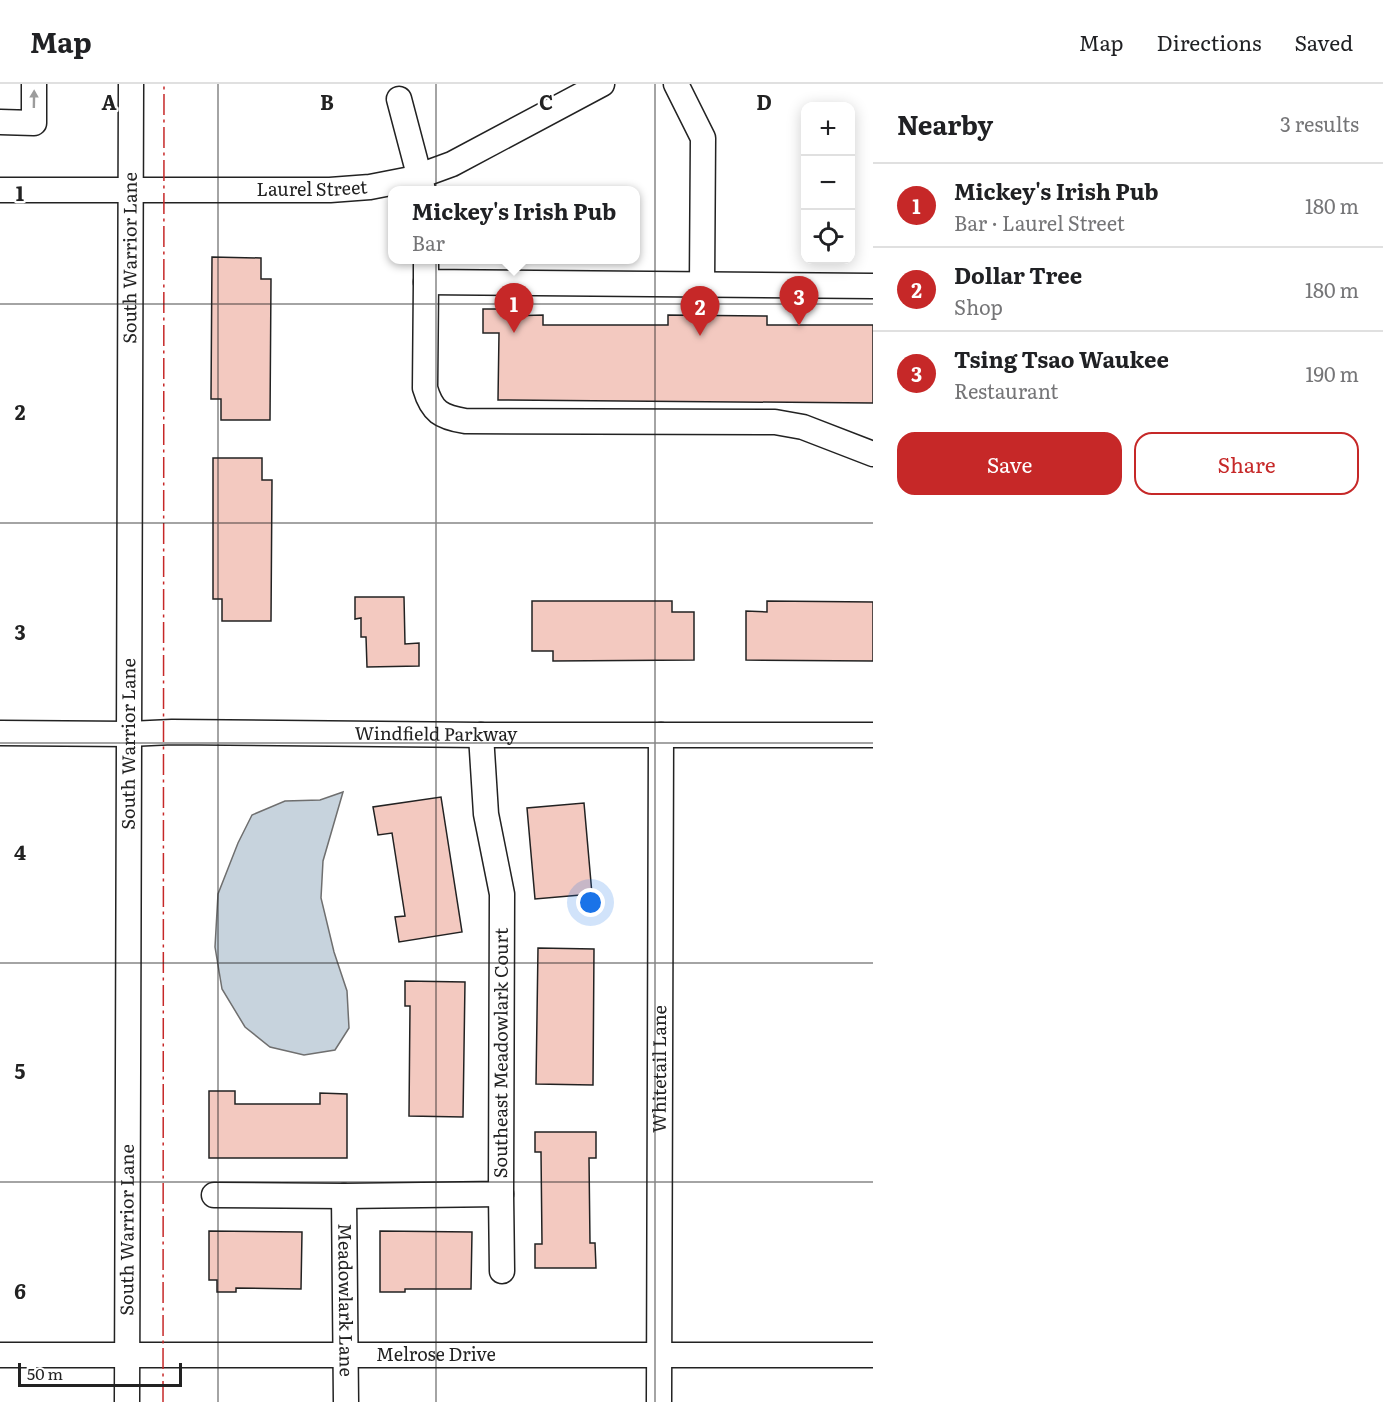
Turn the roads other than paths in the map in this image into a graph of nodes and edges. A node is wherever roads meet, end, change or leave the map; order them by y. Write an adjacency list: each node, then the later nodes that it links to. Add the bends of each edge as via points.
1 (34, 84): 6 (street, one-way to 1, via 34,123)
2 (130, 84): 9 (street, South Warrior Lane)
3 (602, 84): 7 (street, Laurel Street)
4 (676, 84): 11 (street, via 704,138)
5 (399, 99): 7 (street)
6 (0, 122)
7 (421, 183): 9 (street, Laurel Street, via 330,190)
8 (0, 189): 9 (street, Laurel Street)
9 (130, 190): 15 (street, South Warrior Lane)
10 (426, 271): 11 (street); 13 (street, via 425,388 428,401 449,418 465,422 775,422 803,427)
11 (702, 285): 12 (street)
12 (873, 286)
13 (873, 454)
14 (0, 733): 15 (street, Windfield Parkway)
15 (129, 734): 16 (street, Windfield Parkway); 24 (street, South Warrior Lane)
16 (481, 735): 17 (street, Windfield Parkway); 19 (street, Southeast Meadowlark Court, via 486,814 502,894)
17 (661, 735): 18 (street, Windfield Parkway); 27 (street, Whitetail Lane)
18 (873, 735)
19 (501, 1194): 21 (street, Southeast Meadowlark Court); 22 (street)
20 (214, 1195): 21 (street, Southeast Meadowlark Court)
21 (344, 1196): 25 (street, Meadowlark Lane)
22 (502, 1270)
23 (0, 1355): 24 (street, Melrose Drive)
24 (127, 1355): 25 (street, Melrose Drive); 28 (street, South Warrior Lane)
25 (346, 1355): 27 (street, Melrose Drive); 29 (street, Meadowlark Lane)
26 (873, 1355): 27 (street, Melrose Drive)
27 (660, 1356): 30 (street, Whitetail Lane)
28 (127, 1402)
29 (346, 1402)
30 (659, 1402)

